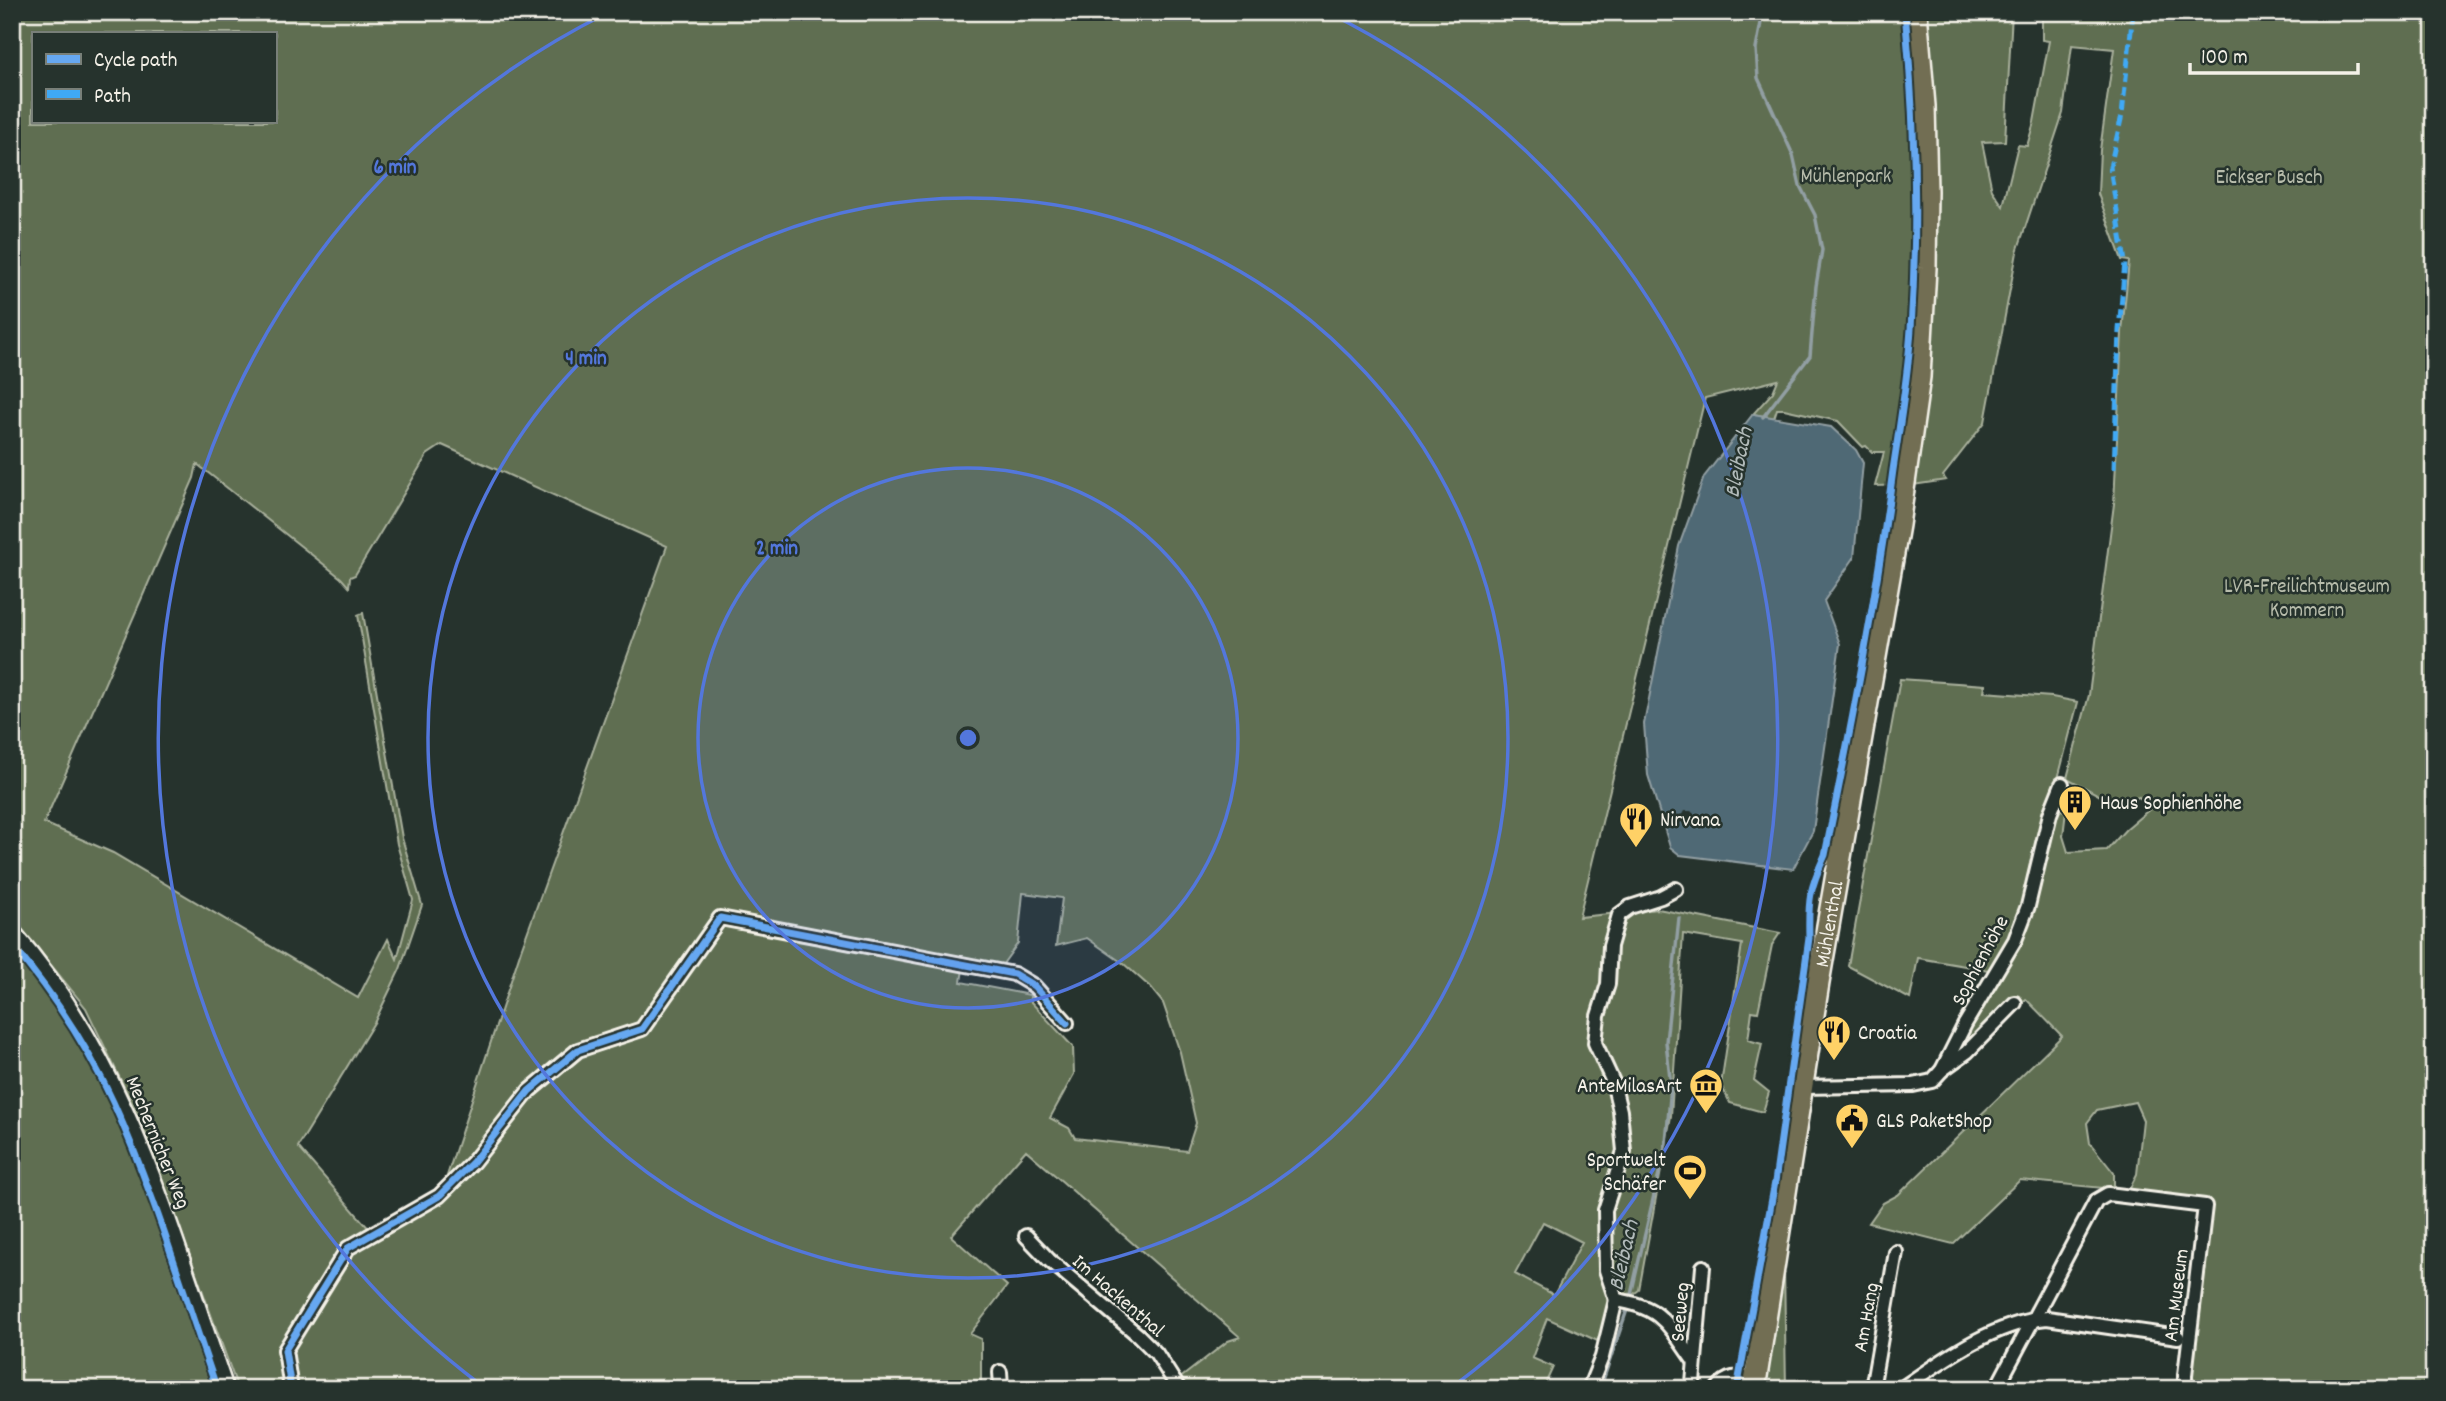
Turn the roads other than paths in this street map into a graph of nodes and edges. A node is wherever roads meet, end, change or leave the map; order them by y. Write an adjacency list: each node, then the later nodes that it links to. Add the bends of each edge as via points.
1 (1916, 12): 8 (main road, Mühlenthal, via 1926,191 1919,377)
2 (2062, 784): 7 (street, Sophienhöhe, via 2015,940)
3 (1676, 889): 12 (street, via 1619,915 1598,1016 1595,1043 1613,1082 1624,1151 1605,1210 1606,1270)
4 (12, 932): 18 (street, Mechernicher Weg, via 56,986 120,1098 152,1175)
5 (2015, 1003): 7 (street, via 1967,1052)
6 (1067, 1023): 19 (street, via 1034,986 1014,974 720,918 642,1029 578,1050 529,1091 473,1162 439,1196 348,1248 285,1350)
7 (1942, 1069): 8 (street, via 1932,1081 1913,1085)
8 (1803, 1087): 17 (main road, Mühlenthal)
9 (1026, 1237): 21 (street, Im Hackenthal, via 1138,1335)
10 (1896, 1252): 25 (street, Am Hang)
11 (1703, 1267): 15 (street, Seeweg)
12 (1625, 1302): 15 (street, Seeweg, via 1655,1311); 22 (street)
13 (2032, 1319): 14 (street); 26 (street, via 1954,1353); 27 (street); 28 (street, Am Museum, via 2096,1201 2108,1194 2205,1206)
14 (2178, 1337)
15 (1694, 1361): 23 (street, Seeweg)
16 (1000, 1372): 20 (street)
17 (1755, 1384): 24 (street, via 1732,1377)
18 (225, 1389)
19 (291, 1389)
20 (999, 1389)
21 (1179, 1389)
22 (1589, 1389)
23 (1691, 1389)
24 (1717, 1389)
25 (1872, 1389)
26 (1901, 1389)
27 (1996, 1389)
28 (2185, 1389)

